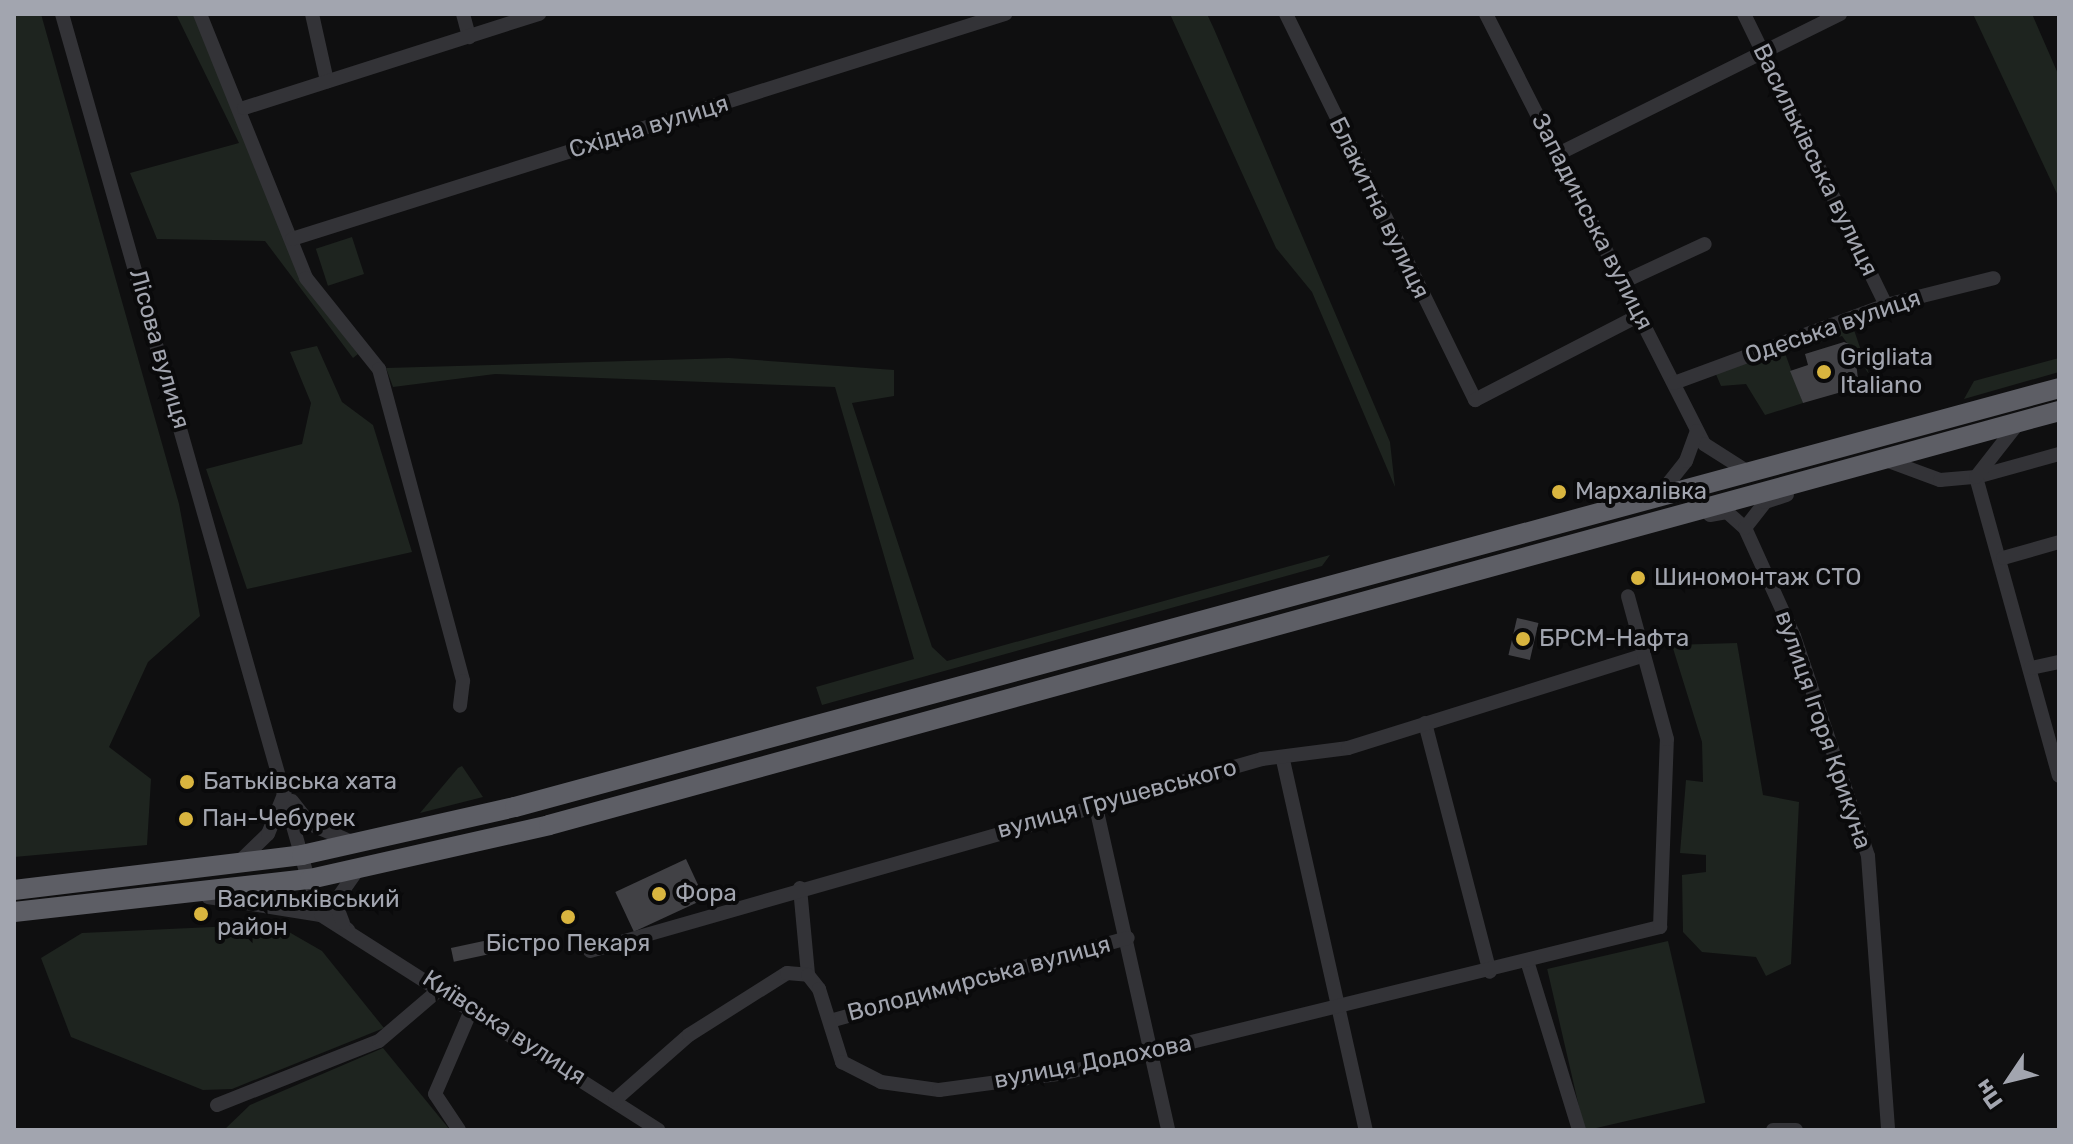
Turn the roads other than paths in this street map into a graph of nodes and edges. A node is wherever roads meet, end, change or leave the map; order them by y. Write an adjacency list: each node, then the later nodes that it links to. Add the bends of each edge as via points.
1 (62, 14): 44 (street, Лісова вулиця)
2 (200, 14): 14 (street)
3 (312, 14): 13 (street)
4 (463, 14): 11 (street)
5 (539, 14): 11 (street)
6 (1005, 14): 16 (street, Східна вулиця)
7 (1286, 14): 21 (street, Блакитна вулиця, via 1475,400)
8 (1486, 14): 15 (street, Западинська вулиця)
9 (1744, 14): 12 (street, Васильківська вулиця)
10 (1840, 14): 12 (street)
11 (469, 37): 13 (street)
12 (1762, 52): 15 (street); 20 (street, Васильківська вулиця)
13 (327, 81): 14 (street)
14 (244, 108): 16 (street)
15 (1558, 154): 19 (street, Западинська вулиця)
16 (292, 239): 40 (street, via 306,278 379,369 463,681)
17 (1705, 244): 19 (street)
18 (1994, 278): 20 (street, Одеська вулиця)
19 (1623, 282): 21 (street, Западинська вулиця)
20 (1886, 305): 22 (street, Одеська вулиця)
21 (1640, 315): 22 (street, Западинська вулиця)
22 (1674, 383): 26 (street, Западинська вулиця)
23 (2059, 388): 30 (highway)
24 (2059, 411): 25 (highway)
25 (2020, 422): 28 (highway); 31 (street)
26 (1697, 431): 30 (street, Западинська вулиця, via 1713,455); 32 (street)
27 (2059, 454): 31 (street)
28 (1882, 459): 29 (highway); 31 (street, via 1940,480)
29 (1832, 471): 32 (highway); 33 (street, via 1765,502)
30 (1751, 473): 32 (highway)
31 (1976, 477): 35 (street)
32 (1654, 509): 33 (street, via 1727,512); 46 (highway, via 689,763); 49 (highway, via 549,825)
33 (1745, 528): 75 (street, вулиця Ігоря Крикуна, via 1794,636 1868,856)
34 (2059, 542): 35 (street)
35 (2003, 558): 39 (street)
36 (1628, 596): 37 (street, вулиця Додохова)
37 (1644, 655): 41 (street, вулиця Грушевського); 58 (street, вулиця Додохова, via 1667,739 1660,927)
38 (2059, 662): 39 (street)
39 (2031, 668): 43 (street)
40 (460, 706)
41 (1425, 723): 42 (street, вулиця Грушевського); 59 (street)
42 (1283, 760): 45 (street, вулиця Грушевського, via 1262,759); 63 (street)
43 (2059, 776)
44 (285, 792): 46 (street, via 310,824); 47 (street, Лісова вулиця); 48 (street, via 268,834)
45 (1096, 807): 51 (street, вулиця Грушевського); 56 (street)
46 (356, 844): 47 (highway)
47 (302, 855): 48 (highway); 50 (street, Лісова вулиця)
48 (237, 862): 52 (highway)
49 (356, 872): 50 (highway); 55 (street, via 335,902)
50 (308, 879): 53 (highway); 55 (street, Лісова вулиця, via 322,908)
51 (800, 888): 57 (street, вулиця Грушевського); 60 (street)
52 (14, 890)
53 (172, 895): 54 (highway); 55 (street, via 287,905)
54 (14, 912)
55 (348, 930): 61 (street, Київська вулиця)
56 (1128, 938): 64 (street, Володимирська вулиця); 65 (street)
57 (590, 951)
58 (1528, 964): 59 (street, вулиця Додохова); 72 (street)
59 (1490, 972): 63 (street, вулиця Додохова)
60 (808, 975): 64 (street, вулиця Додохова); 66 (street, via 787,973 689,1035)
61 (441, 988): 62 (street, Київська вулиця); 67 (street, via 379,1041)
62 (472, 1008): 66 (street, Київська вулиця); 68 (street, via 435,1094)
63 (1340, 1008): 65 (street, вулиця Додохова); 71 (street)
64 (830, 1021): 65 (street, вулиця Додохова, via 842,1062 857,1072 939,1090)
65 (1154, 1051): 70 (street)
66 (615, 1100): 69 (street, Київська вулиця)
67 (217, 1105)
68 (459, 1130)
69 (658, 1130)
70 (1168, 1130)
71 (1366, 1130)
72 (1579, 1130)
73 (1773, 1130): 74 (street)
74 (1796, 1130)
75 (1888, 1130)

